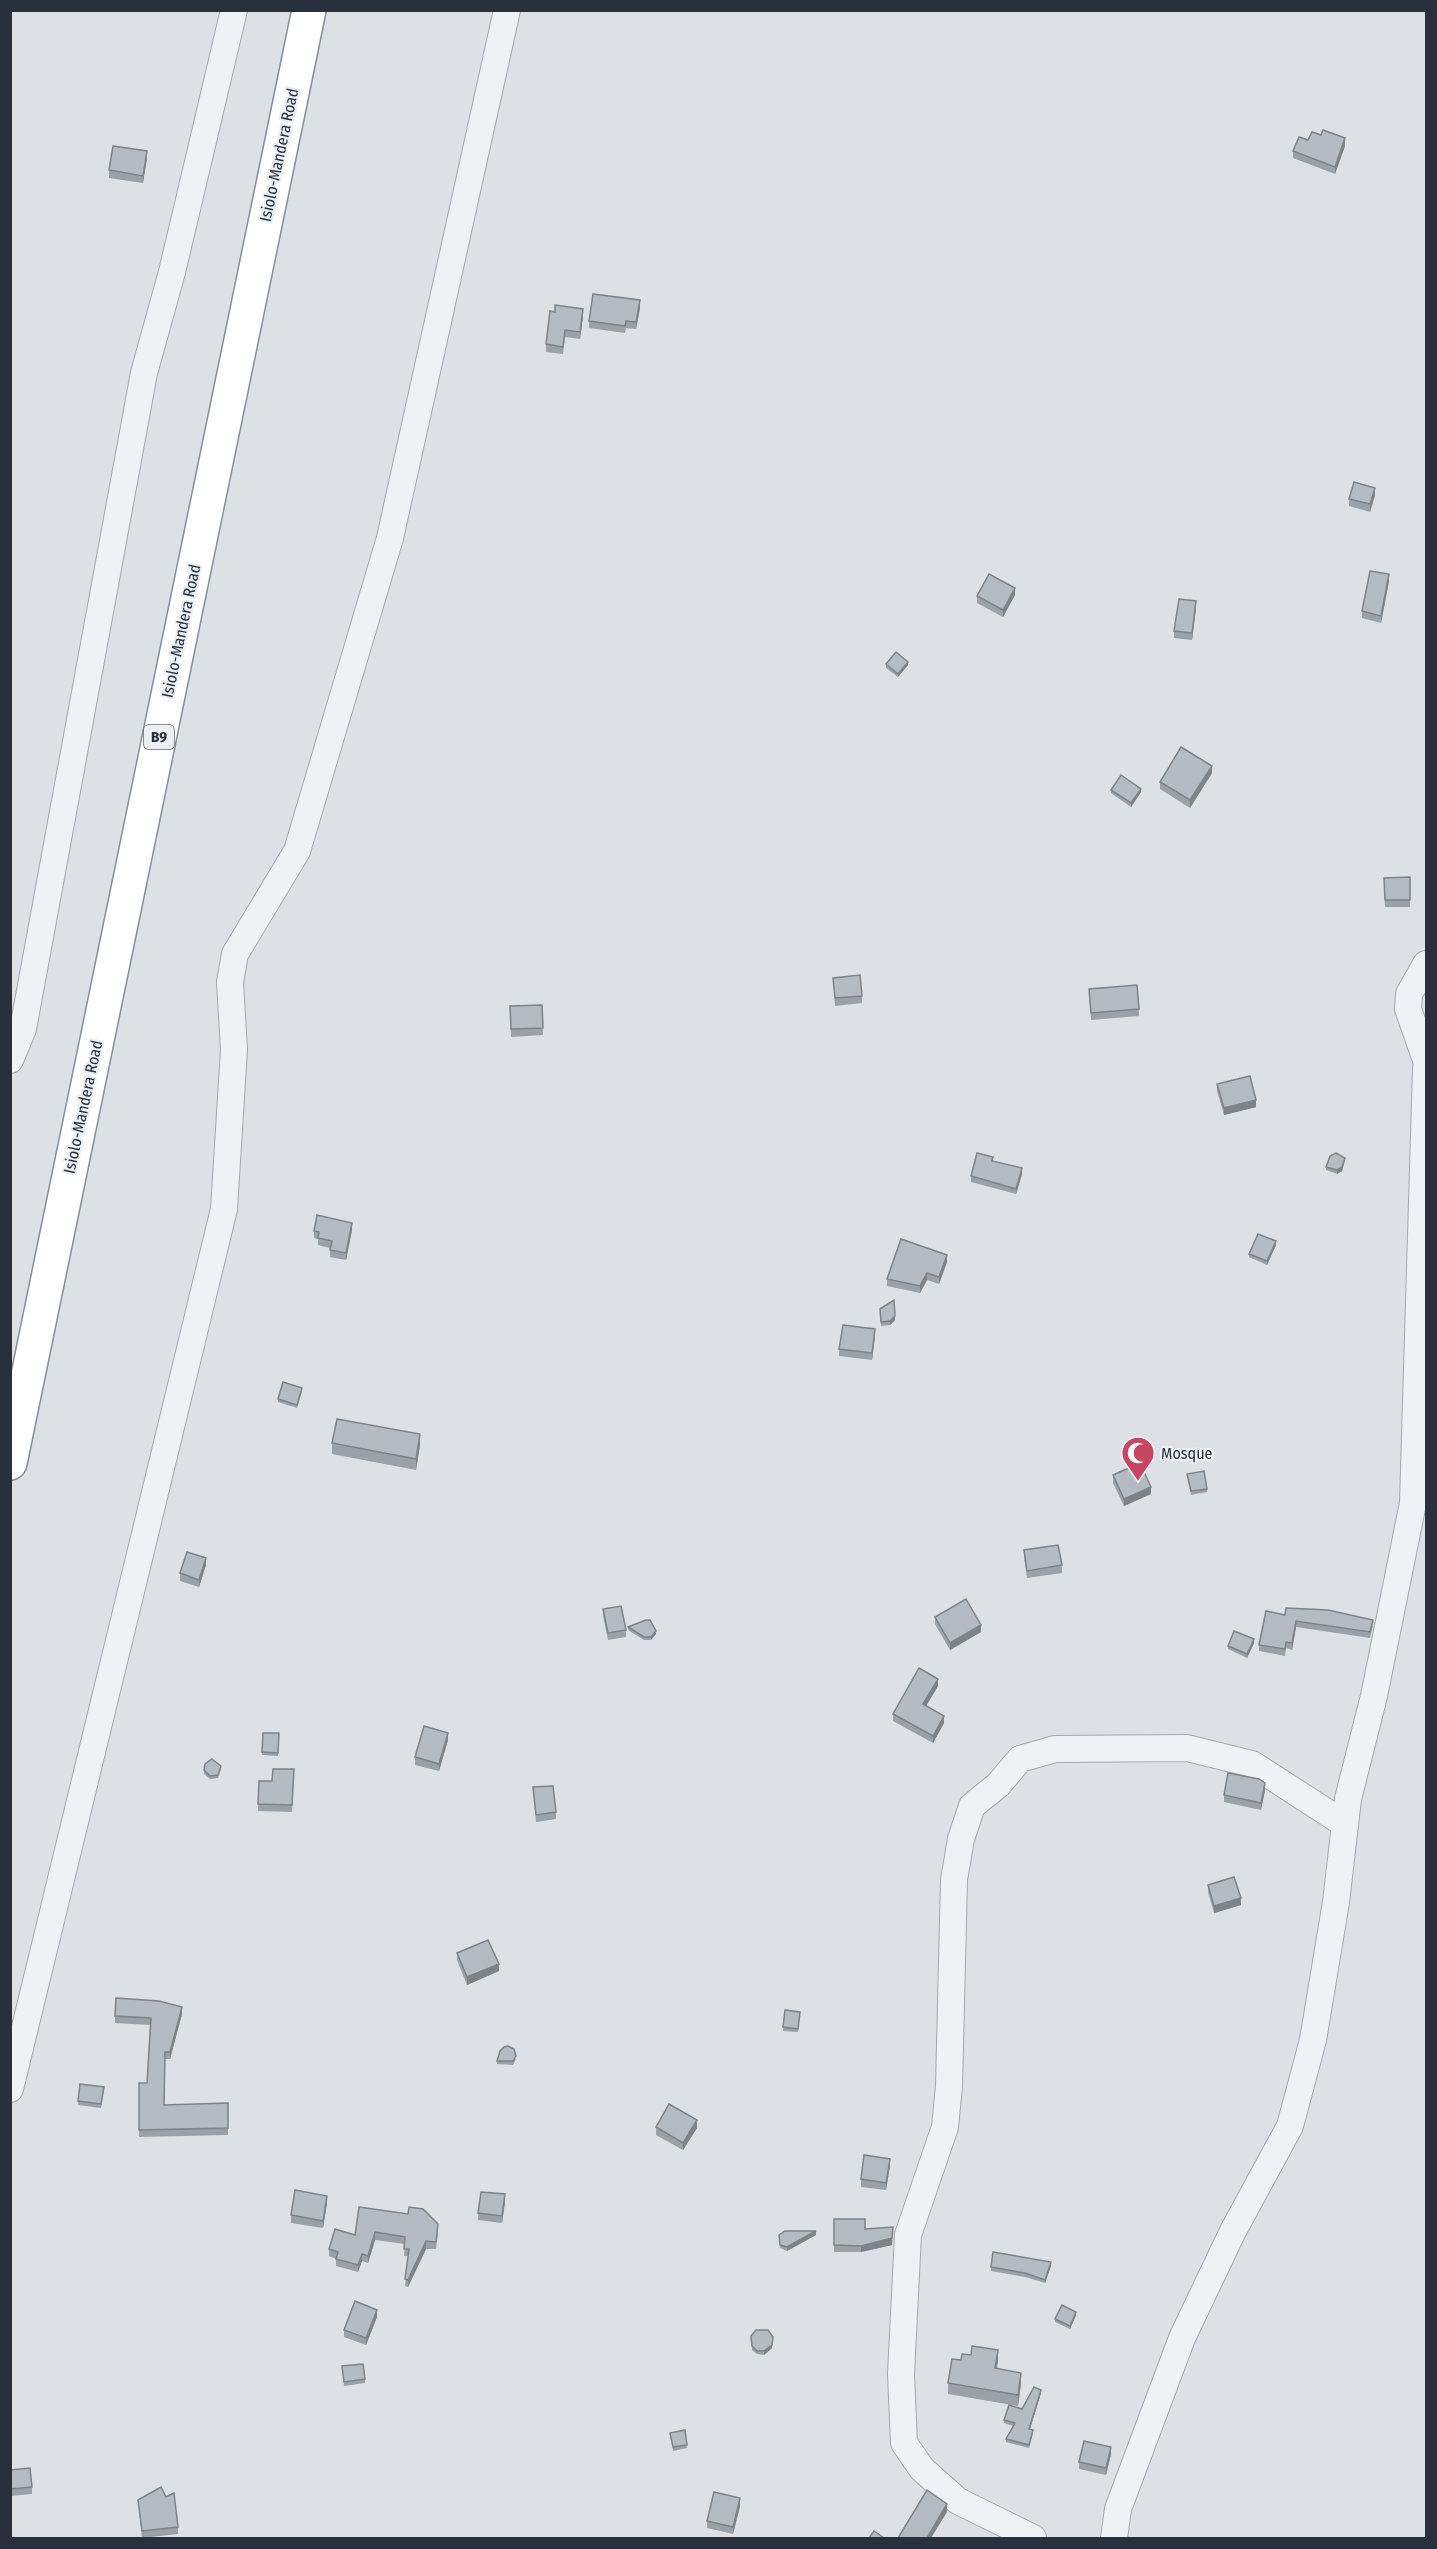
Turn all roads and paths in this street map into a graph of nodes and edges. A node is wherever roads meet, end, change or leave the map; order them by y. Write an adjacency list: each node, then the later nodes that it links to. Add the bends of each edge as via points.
1 (234, 10): 5 (street, via 144,373 23,1029)
2 (309, 10): 8 (highway, Isiolo-Mandera Road / B9)
3 (507, 10): 10 (street, via 390,538 297,850 235,954 231,968 234,1050 224,1209)
4 (1426, 964): 6 (street, via 1409,994 1408,1009)
5 (10, 1060)
6 (1426, 1060)
7 (1426, 1068): 9 (street, via 1413,1503)
8 (10, 1463)
9 (1345, 1824): 11 (street, via 1252,1764 1187,1748 1055,1749 1020,1759 999,1785 972,1806 954,1880 945,2127 908,2235 901,2374 904,2443 922,2469 958,2501); 12 (street, via 1313,2040 1290,2126 1233,2231 1182,2338 1118,2509)
10 (10, 2089)
11 (1033, 2538)
12 (1114, 2538)

